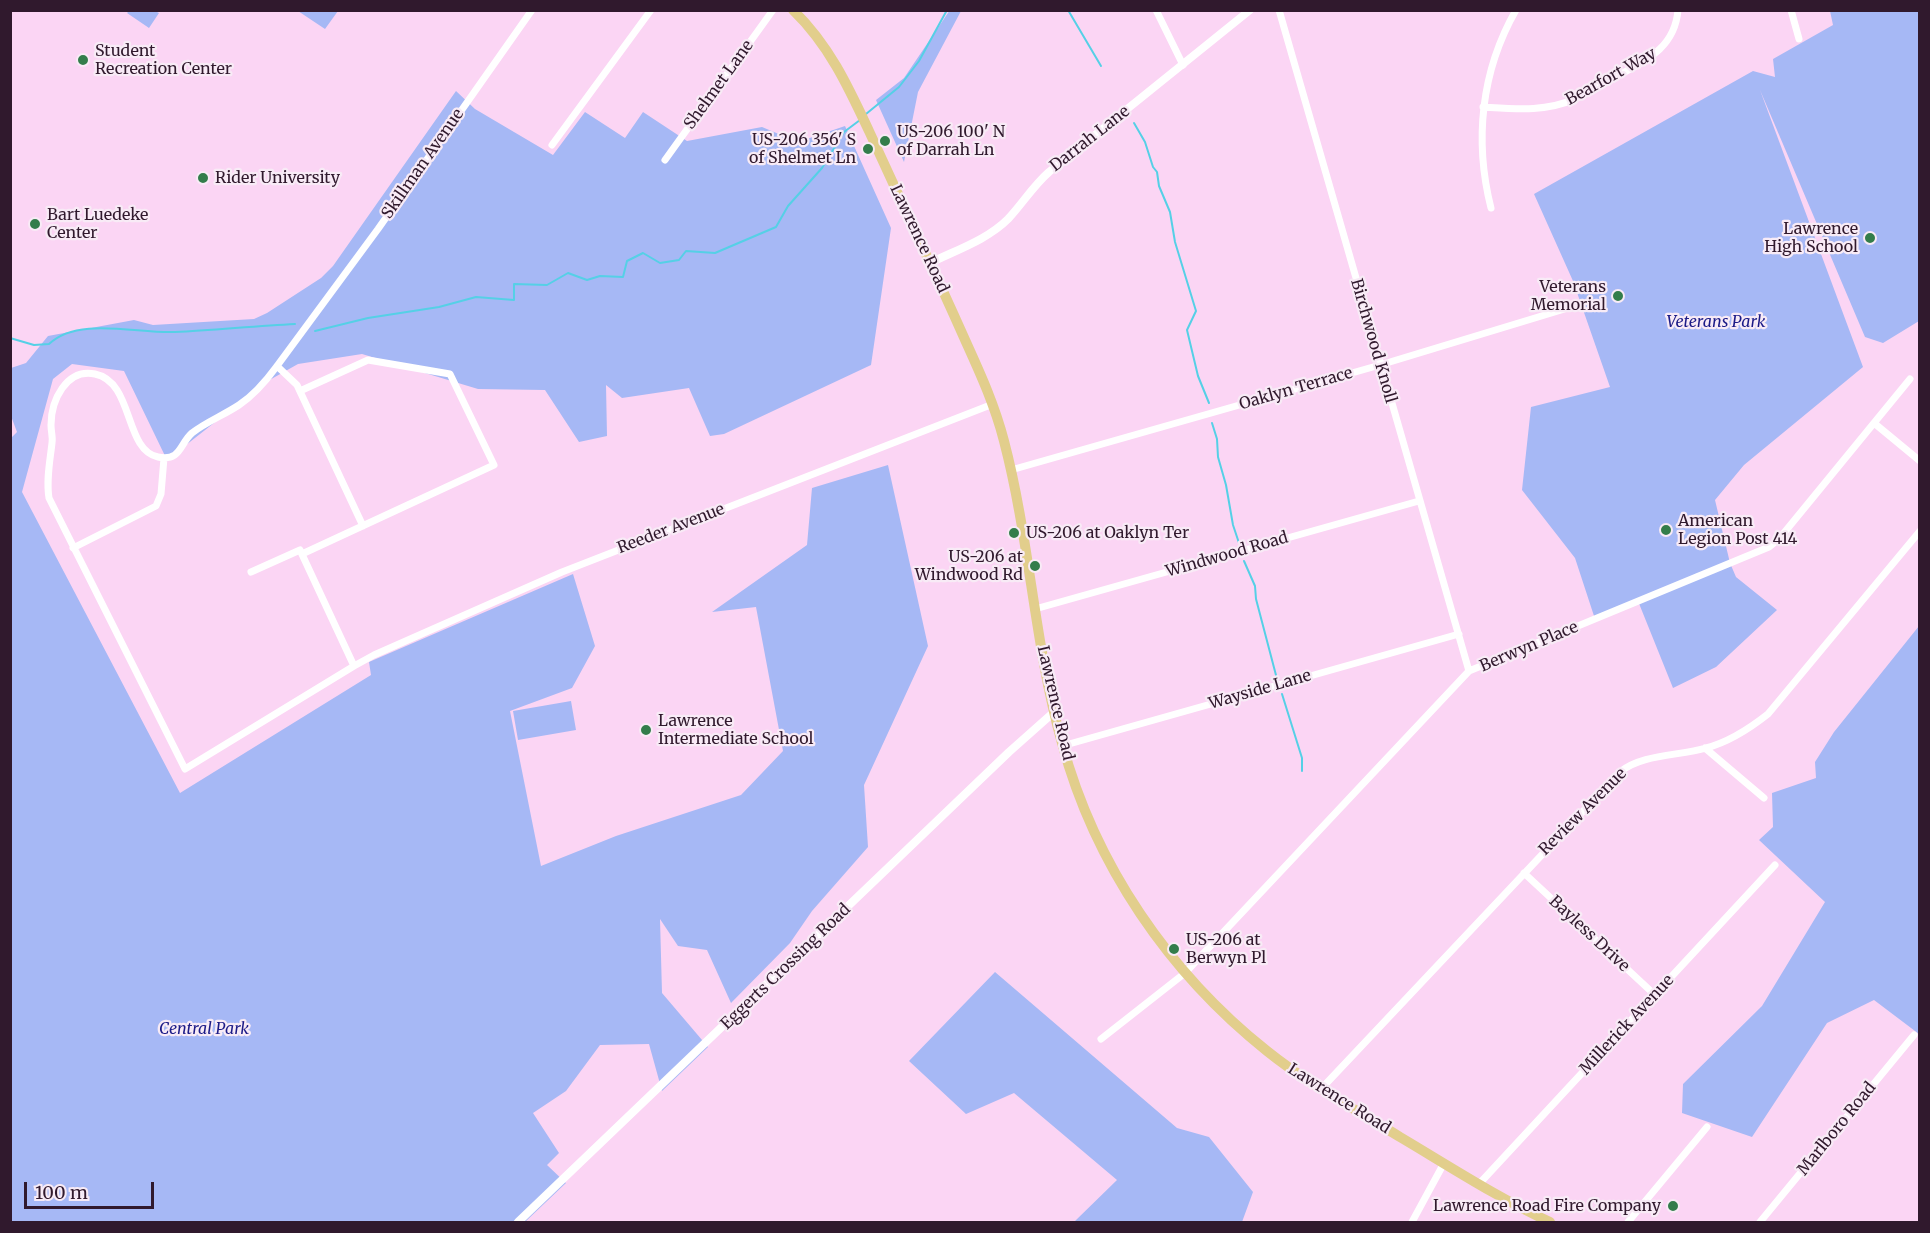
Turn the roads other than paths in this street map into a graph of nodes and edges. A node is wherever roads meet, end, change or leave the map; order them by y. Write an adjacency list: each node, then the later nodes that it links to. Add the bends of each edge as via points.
1 (532, 10): 20 (street, Skillman Avenue)
2 (651, 10): 14 (street)
3 (773, 10): 15 (street, Shelmet Lane)
4 (793, 10): 17 (main road, Lawrence Road, via 830,53 841,73)
5 (1156, 10): 12 (street)
6 (1250, 10): 12 (street, Darrah Lane)
7 (1279, 10): 19 (street, Birchwood Knoll)
8 (1516, 10): 13 (street, via 1493,62)
9 (1678, 10): 13 (street, Bearfort Way, via 1674,30 1653,56 1575,99 1539,110)
10 (1791, 10): 11 (street)
11 (1799, 39)
12 (1183, 65): 17 (street, Darrah Lane, via 1049,172 994,231)
13 (1483, 107): 16 (street, via 1481,150)
14 (552, 145)
15 (665, 160)
16 (1491, 208)
17 (930, 263): 23 (main road, Lawrence Road)
18 (1581, 304): 19 (street, Oaklyn Terrace)
19 (1380, 365): 27 (street, Oaklyn Terrace); 28 (street, Birchwood Knoll)
20 (277, 366): 22 (street); 25 (street, Skillman Avenue, via 240,405 191,434 179,452)
21 (1910, 379): 24 (street, Berwyn Place)
22 (300, 391): 29 (street); 29 (street, via 368,360 450,374 494,465)
23 (993, 404): 27 (main road, Lawrence Road); 36 (street, Reeder Avenue, via 562,572)
24 (1874, 423): 26 (street); 37 (street, Berwyn Place, via 1769,547)
25 (164, 458): 31 (street, via 156,506); 31 (street, via 145,450 112,382 88,373 66,383 57,397 51,424 48,487)
26 (1920, 461)
27 (1011, 470): 34 (main road, Lawrence Road)
28 (1419, 501): 34 (street, Windwood Road); 35 (street, Birchwood Knoll)
29 (363, 526): 32 (street)
30 (1920, 531): 40 (street, Review Avenue, via 1768,714 1739,735)
31 (73, 548): 36 (street, Reeder Avenue, via 185,769)
32 (302, 554): 33 (street, via 300,550); 36 (street)
33 (251, 572)
34 (1035, 609): 38 (main road, Lawrence Road)
35 (1459, 634): 37 (street, Birchwood Knoll); 39 (street, Wayside Lane)
36 (354, 666)
37 (1469, 671): 44 (street, Berwyn Place)
38 (1054, 712): 39 (main road, Lawrence Road); 52 (street, Eggerts Crossing Road)
39 (1062, 746): 44 (main road, Lawrence Road, via 1082,804 1109,863 1147,925)
40 (1705, 748): 41 (street); 43 (street, Review Avenue, via 1627,766)
41 (1764, 798)
42 (1775, 865): 45 (street, Millerick Avenue)
43 (1524, 873): 45 (street, Bayless Drive); 48 (street, Review Avenue)
44 (1185, 974): 47 (street, Berwyn Place); 48 (main road, Lawrence Road, via 1236,1026)
45 (1655, 995): 51 (street, Millerick Avenue)
46 (1914, 1035): 56 (street, Marlboro Road)
47 (1101, 1039)
48 (1321, 1089): 50 (main road, Lawrence Road)
49 (1707, 1127): 55 (street)
50 (1444, 1163): 51 (main road, Lawrence Road); 53 (street)
51 (1479, 1184): 54 (main road, Lawrence Road)
52 (518, 1222)
53 (1412, 1222)
54 (1550, 1222)
55 (1628, 1222)
56 (1760, 1222)

